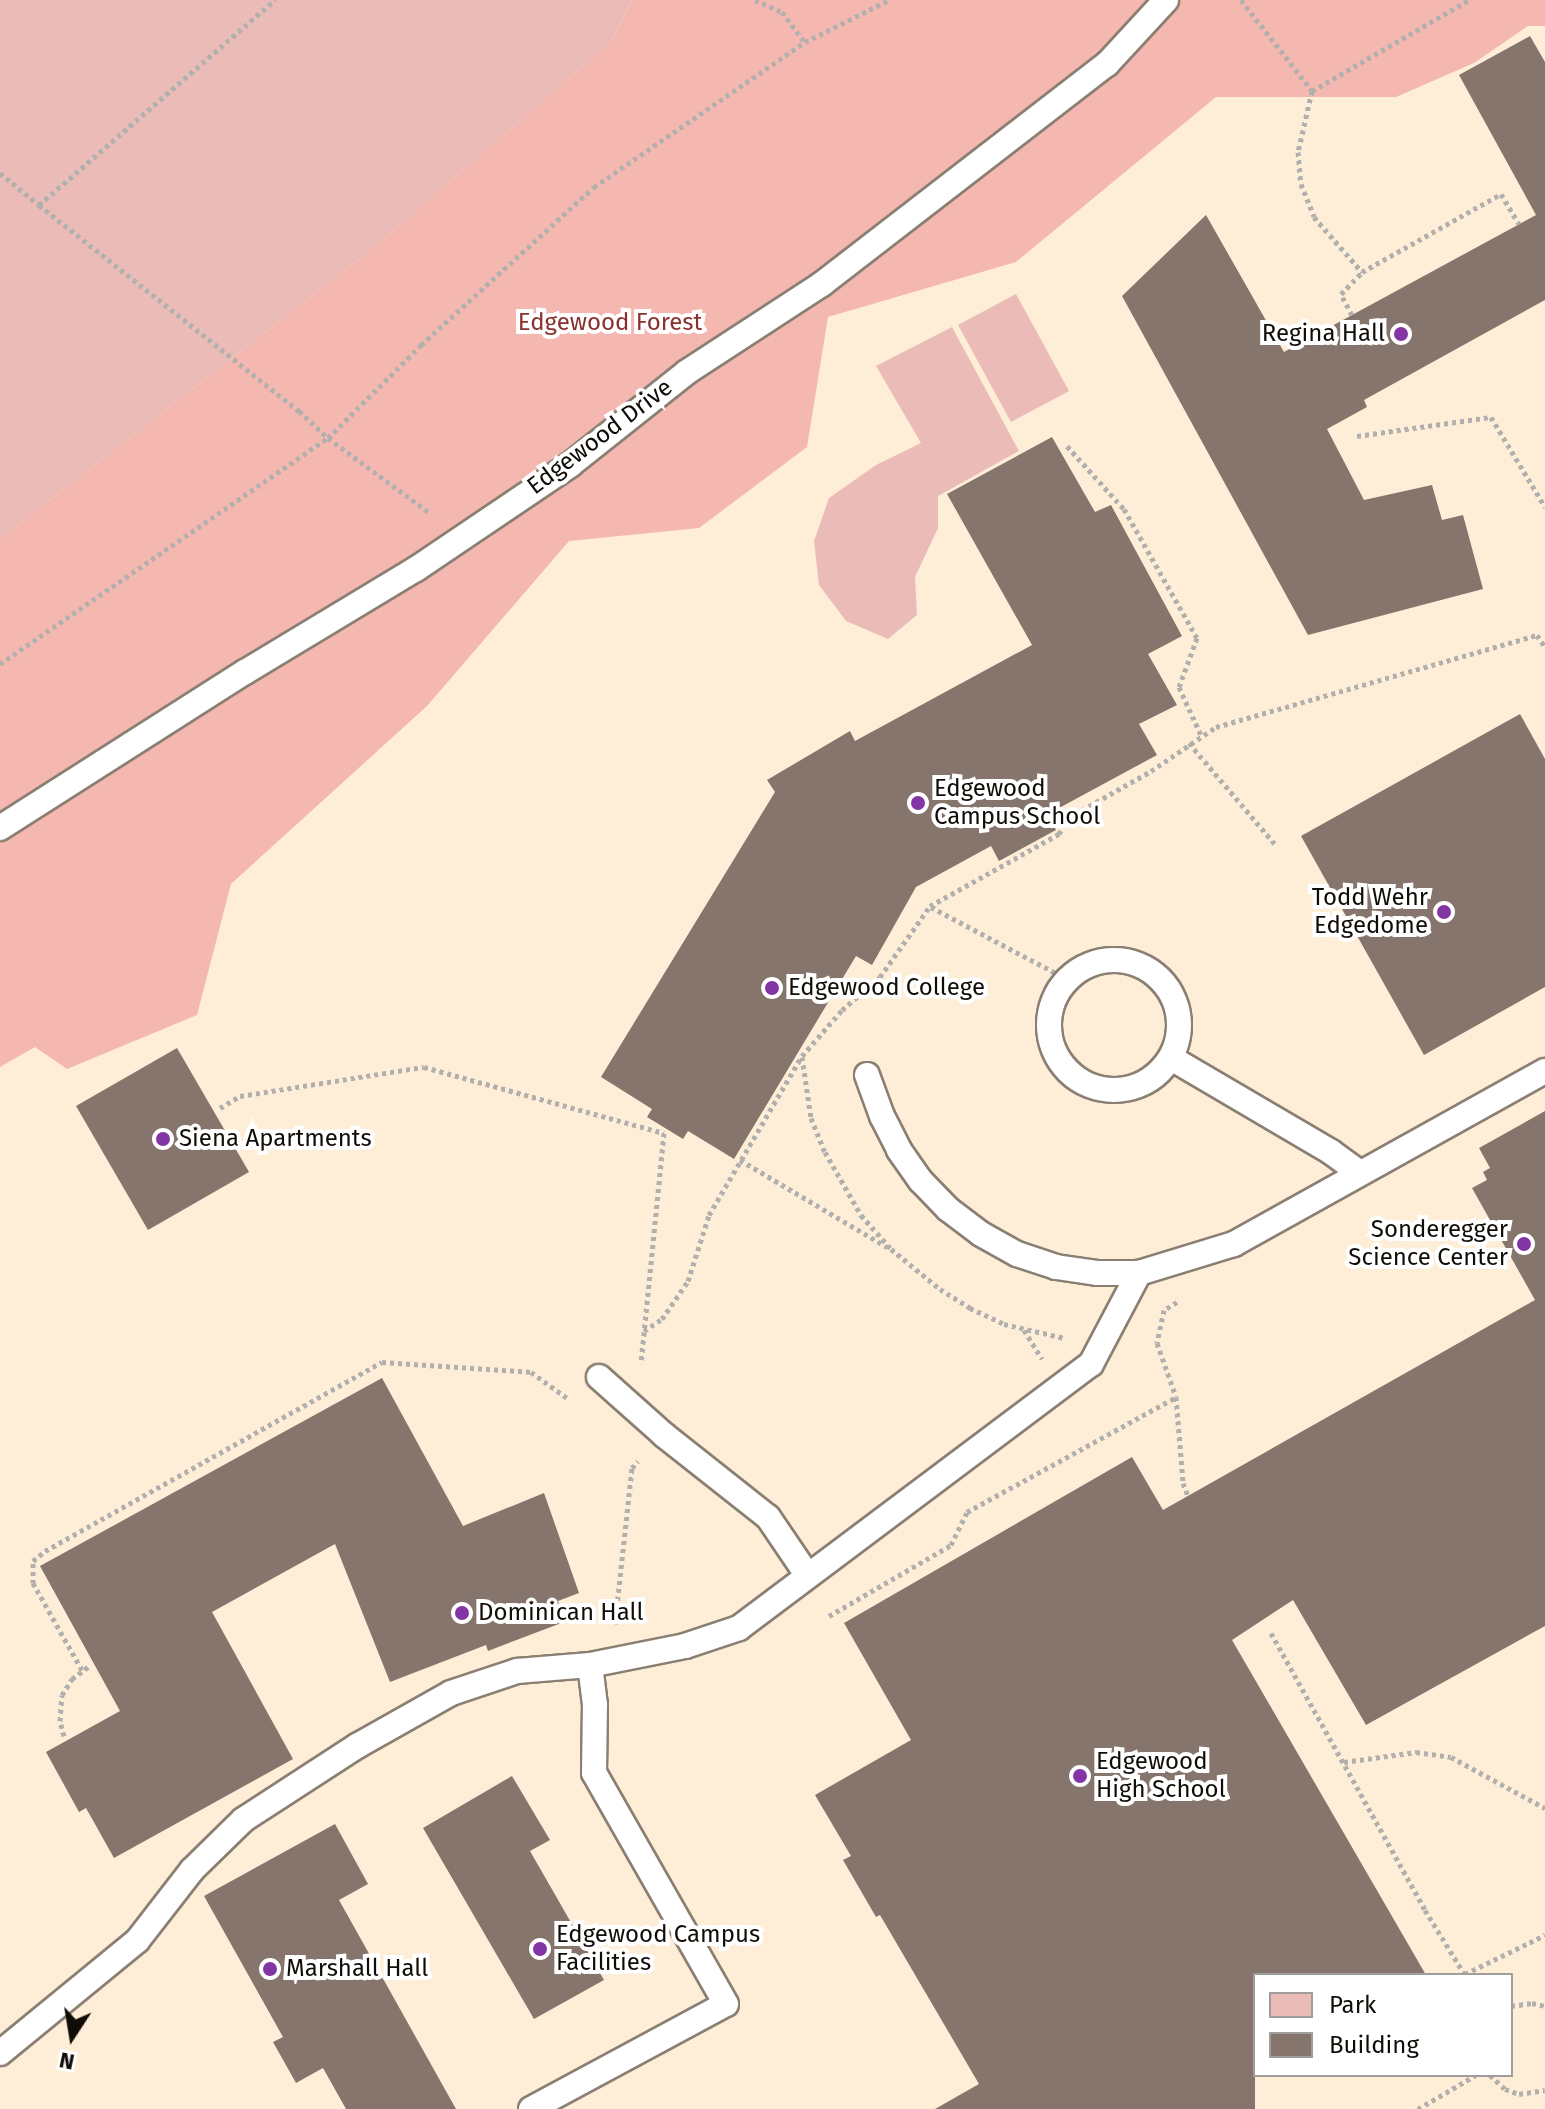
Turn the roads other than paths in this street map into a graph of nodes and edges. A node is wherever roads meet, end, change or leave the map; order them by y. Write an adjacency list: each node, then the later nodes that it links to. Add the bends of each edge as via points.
1 (1166, 0): 2 (lane, Edgewood Drive, via 1107,64 822,284 687,372 570,465 416,569)
2 (0, 828)
3 (1171, 1058): 3 (lane, via 1138,1086 1115,1091 1093,1087 1058,1060 1050,1038 1055,995 1084,966 1104,959 1145,967 1162,979 1180,1016); 6 (lane)
4 (1545, 1071): 6 (lane)
5 (867, 1075): 7 (lane, via 899,1150 921,1181 981,1234 1056,1267)
6 (1359, 1172): 7 (lane, via 1234,1244)
7 (1139, 1273): 9 (lane, via 1091,1364)
8 (599, 1377): 9 (lane, via 768,1517)
9 (808, 1576): 10 (lane, via 739,1628 685,1646)
10 (590, 1665): 11 (lane, via 517,1671 451,1693 243,1820 192,1870 137,1941); 12 (lane, via 594,1773 726,2004)
11 (0, 2053)
12 (531, 2109)

